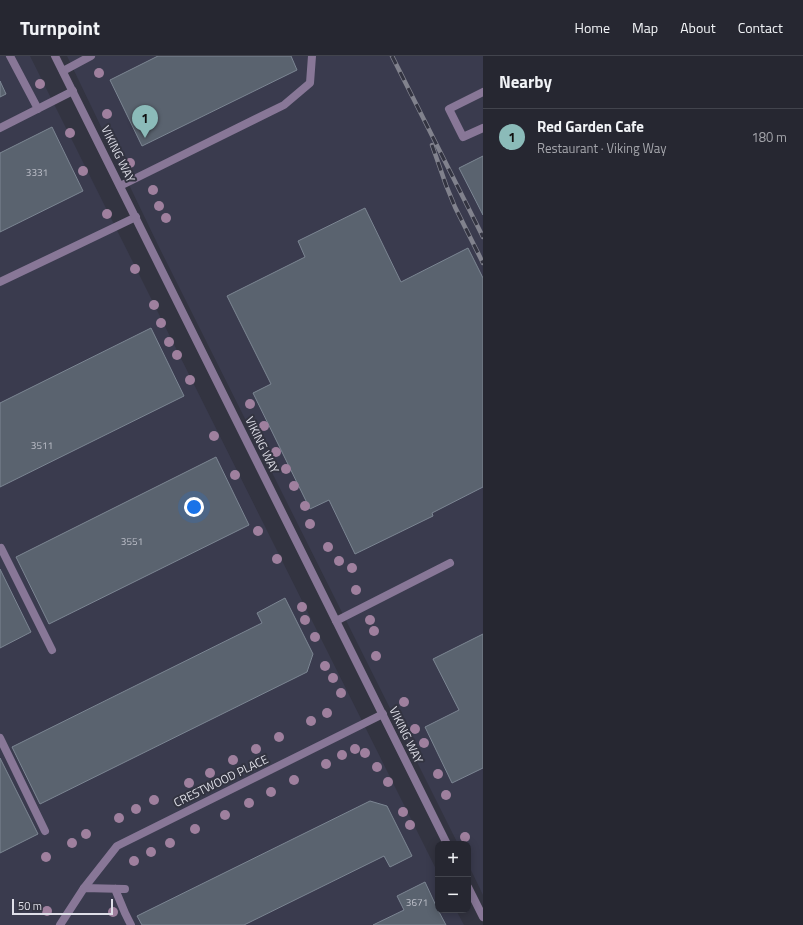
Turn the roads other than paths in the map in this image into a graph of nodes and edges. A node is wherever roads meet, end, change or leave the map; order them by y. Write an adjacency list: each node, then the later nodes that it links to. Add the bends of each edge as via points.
1 (10, 56): 8 (street)
2 (55, 56): 5 (street, VIKING WAY)
3 (91, 56): 5 (street)
4 (312, 56): 11 (street, via 310,83 284,105)
5 (63, 71): 6 (street, VIKING WAY)
6 (73, 91): 8 (street); 11 (street, VIKING WAY)
7 (483, 92): 10 (street, via 449,109 463,137)
8 (38, 109): 9 (street)
9 (0, 128)
10 (483, 128)
11 (120, 186): 12 (street, VIKING WAY)
12 (136, 217): 13 (street); 16 (street, VIKING WAY)
13 (0, 282)
14 (1, 548): 17 (street)
15 (450, 563): 16 (street)
16 (336, 621): 18 (street, VIKING WAY)
17 (52, 650)
18 (382, 714): 21 (street, VIKING WAY); 22 (street, CRESTWOOD PLACE, via 117,846)
19 (0, 738): 20 (street)
20 (45, 830)
21 (446, 841)
22 (84, 888): 23 (street); 27 (street, CRESTWOOD PLACE)
23 (115, 889): 24 (street); 28 (street)
24 (125, 889)
25 (471, 893): 26 (street)
26 (483, 917)
27 (60, 925)
28 (131, 925)

